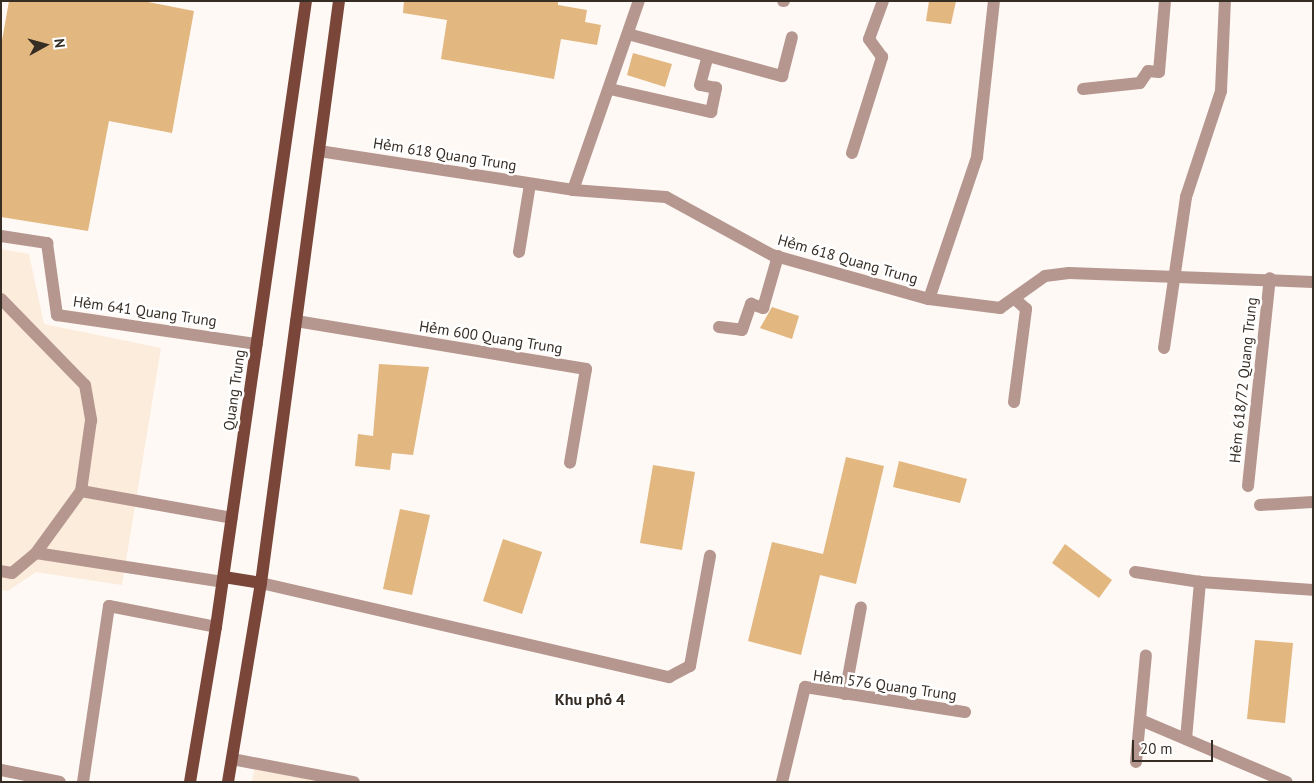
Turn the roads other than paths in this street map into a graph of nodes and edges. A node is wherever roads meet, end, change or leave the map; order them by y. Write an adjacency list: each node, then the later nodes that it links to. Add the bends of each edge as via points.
1 (306, 1): 28 (main road, Quang Trung)
2 (339, 1): 13 (main road)
3 (639, 1): 8 (street)
4 (883, 1): 14 (street, via 869,39 882,58)
5 (994, 1): 24 (street, via 977,157)
6 (1165, 1): 12 (street, via 1159,72 1148,70 1140,83)
7 (1225, 1): 20 (street, via 1221,91 1186,197)
8 (628, 34): 10 (street); 11 (street)
9 (792, 37): 10 (street, via 782,76)
10 (708, 56): 11 (street, via 700,85 716,88 711,112)
11 (610, 89): 16 (street)
12 (1083, 89)
13 (319, 151): 15 (street, Hẻm 618 Quang Trung); 26 (main road)
14 (852, 153)
15 (530, 184): 16 (street, Hẻm 618 Quang Trung); 18 (street)
16 (573, 190): 19 (street, Hẻm 618 Quang Trung, via 666,197)
17 (1, 236): 28 (street, Hẻm 641 Quang Trung, via 47,243 58,315)
18 (519, 252)
19 (778, 256): 24 (street, Hẻm 618 Quang Trung); 27 (street, via 763,308 751,304 742,330)
20 (1178, 274): 21 (street, Hẻm 618 Quang Trung); 25 (street, Hẻm 618 Quang Trung, via 1045,276); 29 (street)
21 (1270, 278): 22 (street, Hẻm 618 Quang Trung); 32 (street, Hẻm 618/72 Quang Trung)
22 (1313, 282)
23 (1, 299): 33 (street, via 85,384 91,420)
24 (929, 299): 25 (street, Hẻm 618 Quang Trung, via 1000,308)
25 (1015, 299): 30 (street, via 1026,309)
26 (296, 321): 31 (street, Hẻm 600 Quang Trung, via 586,369); 43 (main road)
27 (719, 327)
28 (257, 344): 36 (main road, Quang Trung)
29 (1164, 348)
30 (1014, 402)
31 (570, 463)
32 (1248, 486)
33 (81, 491): 36 (street); 37 (street)
34 (1313, 502): 35 (street)
35 (1260, 505)
36 (232, 518): 41 (main road, Quang Trung)
37 (36, 553): 39 (street, via 12,573); 41 (street)
38 (710, 556): 43 (street, via 690,666 669,677)
39 (1, 571)
40 (1135, 572): 42 (street)
41 (223, 579): 43 (main road); 46 (main road, Quang Trung)
42 (1200, 582): 44 (street); 51 (street)
43 (261, 583): 52 (main road)
44 (1313, 590)
45 (861, 606): 48 (street)
46 (216, 627): 56 (street, via 109,606); 57 (main road, Quang Trung)
47 (1146, 655): 50 (street)
48 (845, 694): 49 (street, Hẻm 576 Quang Trung); 60 (street, Hẻm 576 Quang Trung, via 805,687)
49 (965, 712)
50 (1143, 721): 51 (street); 53 (street)
51 (1186, 739): 61 (street)
52 (232, 759): 58 (main road); 59 (street)
53 (1136, 762)
54 (1, 770): 55 (street)
55 (60, 782)
56 (83, 782)
57 (190, 782)
58 (228, 782)
59 (354, 782)
60 (782, 782)
61 (1287, 782)

